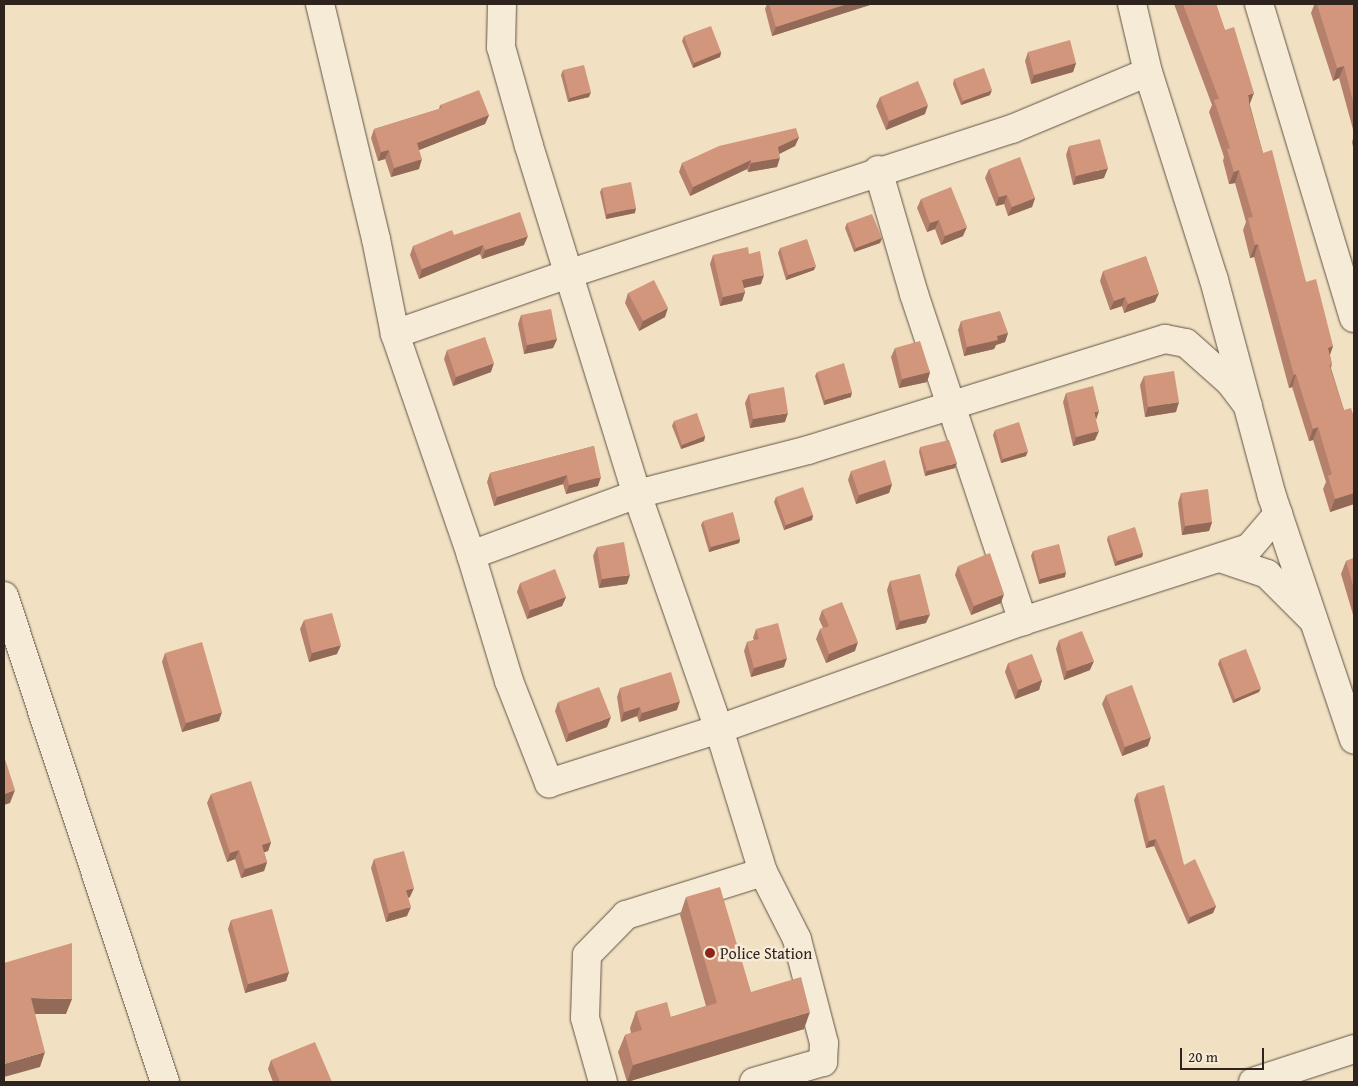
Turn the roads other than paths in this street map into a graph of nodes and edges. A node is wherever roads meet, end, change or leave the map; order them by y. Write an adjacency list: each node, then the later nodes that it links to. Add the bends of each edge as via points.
1 (320, 4): 9 (street, via 376,239)
2 (502, 4): 7 (street, via 501,47)
3 (1132, 4): 5 (street)
4 (1259, 4): 8 (street)
5 (1148, 72): 6 (street, via 1012,129); 11 (street, via 1214,280)
6 (878, 170): 7 (street); 10 (street, via 914,294)
7 (568, 274): 9 (street); 12 (street)
8 (1354, 318)
9 (395, 334): 14 (street)
10 (952, 404): 11 (street, via 1175,339 1186,343 1230,382); 12 (street, via 808,450); 17 (street)
11 (1248, 406): 13 (street)
12 (637, 494): 14 (street); 19 (street)
13 (1278, 514): 15 (street, via 1249,548); 18 (street)
14 (471, 555): 19 (street, via 509,681 549,783)
15 (1220, 558): 17 (street); 18 (street, via 1267,574)
16 (4, 596): 24 (street)
17 (1023, 621): 19 (street)
18 (1316, 623): 20 (street)
19 (719, 729): 21 (street)
20 (1354, 740)
21 (763, 872): 25 (street, via 626,916 587,955 585,1018); 26 (street, via 797,938 824,1043 823,1062)
22 (1354, 1050): 23 (street)
23 (1315, 1073): 27 (street)
24 (165, 1082)
25 (603, 1082)
26 (754, 1082)
27 (1253, 1082)

